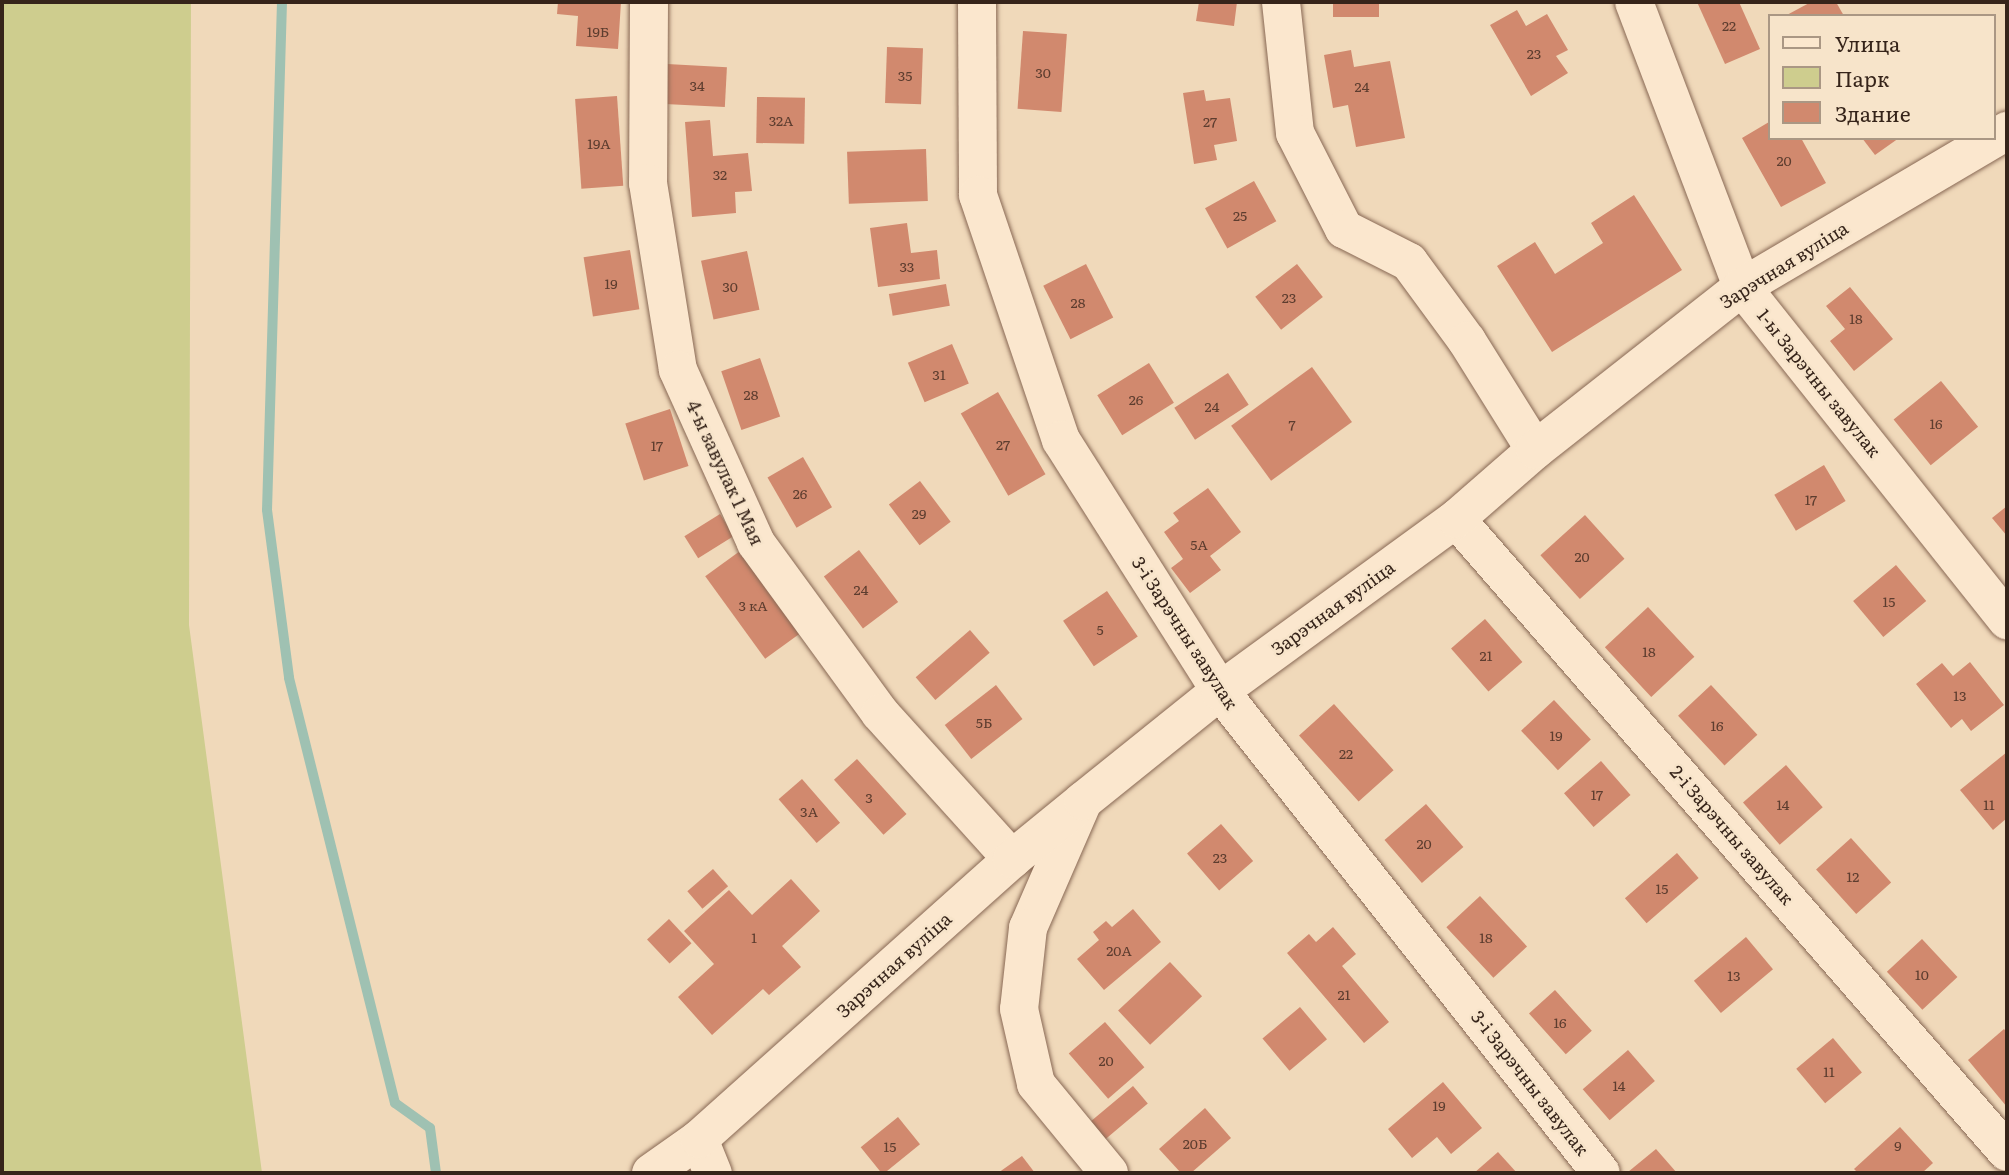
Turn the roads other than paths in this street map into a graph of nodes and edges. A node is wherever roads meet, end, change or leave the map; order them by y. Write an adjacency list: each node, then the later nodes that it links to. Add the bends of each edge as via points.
1 (649, 2): 12 (street, 4-ы завулак 1 Мая, via 648,183 678,370 756,544 880,713)
2 (977, 2): 10 (street, 3-і Зарэчны завулак, via 978,195 1061,440)
3 (1281, 2): 7 (street, via 1295,133 1344,229 1409,262 1467,341)
4 (1634, 2): 6 (street, 1-ы Зарэчны завулак)
5 (1992, 140): 6 (street, Зарэчная вуліца)
6 (1742, 287): 7 (street, Зарэчная вуліца); 9 (street, 1-ы Зарэчны завулак)
7 (1535, 450): 8 (street, Зарэчная вуліца)
8 (1456, 519): 10 (street, Зарэчная вуліца); 13 (street, 2-і Зарэчны завулак)
9 (2007, 620)
10 (1220, 691): 11 (street, Зарэчная вуліца); 17 (street, 3-і Зарэчны завулак)
11 (1083, 801): 12 (street, Зарэчная вуліца); 16 (street, via 1028,928 1019,1009 1036,1084)
12 (1012, 859): 14 (street, Зарэчная вуліца)
13 (2007, 1152)
14 (706, 1156): 15 (street, Зарэчная вуліца)
15 (651, 1173)
16 (1109, 1173)
17 (1601, 1173)

